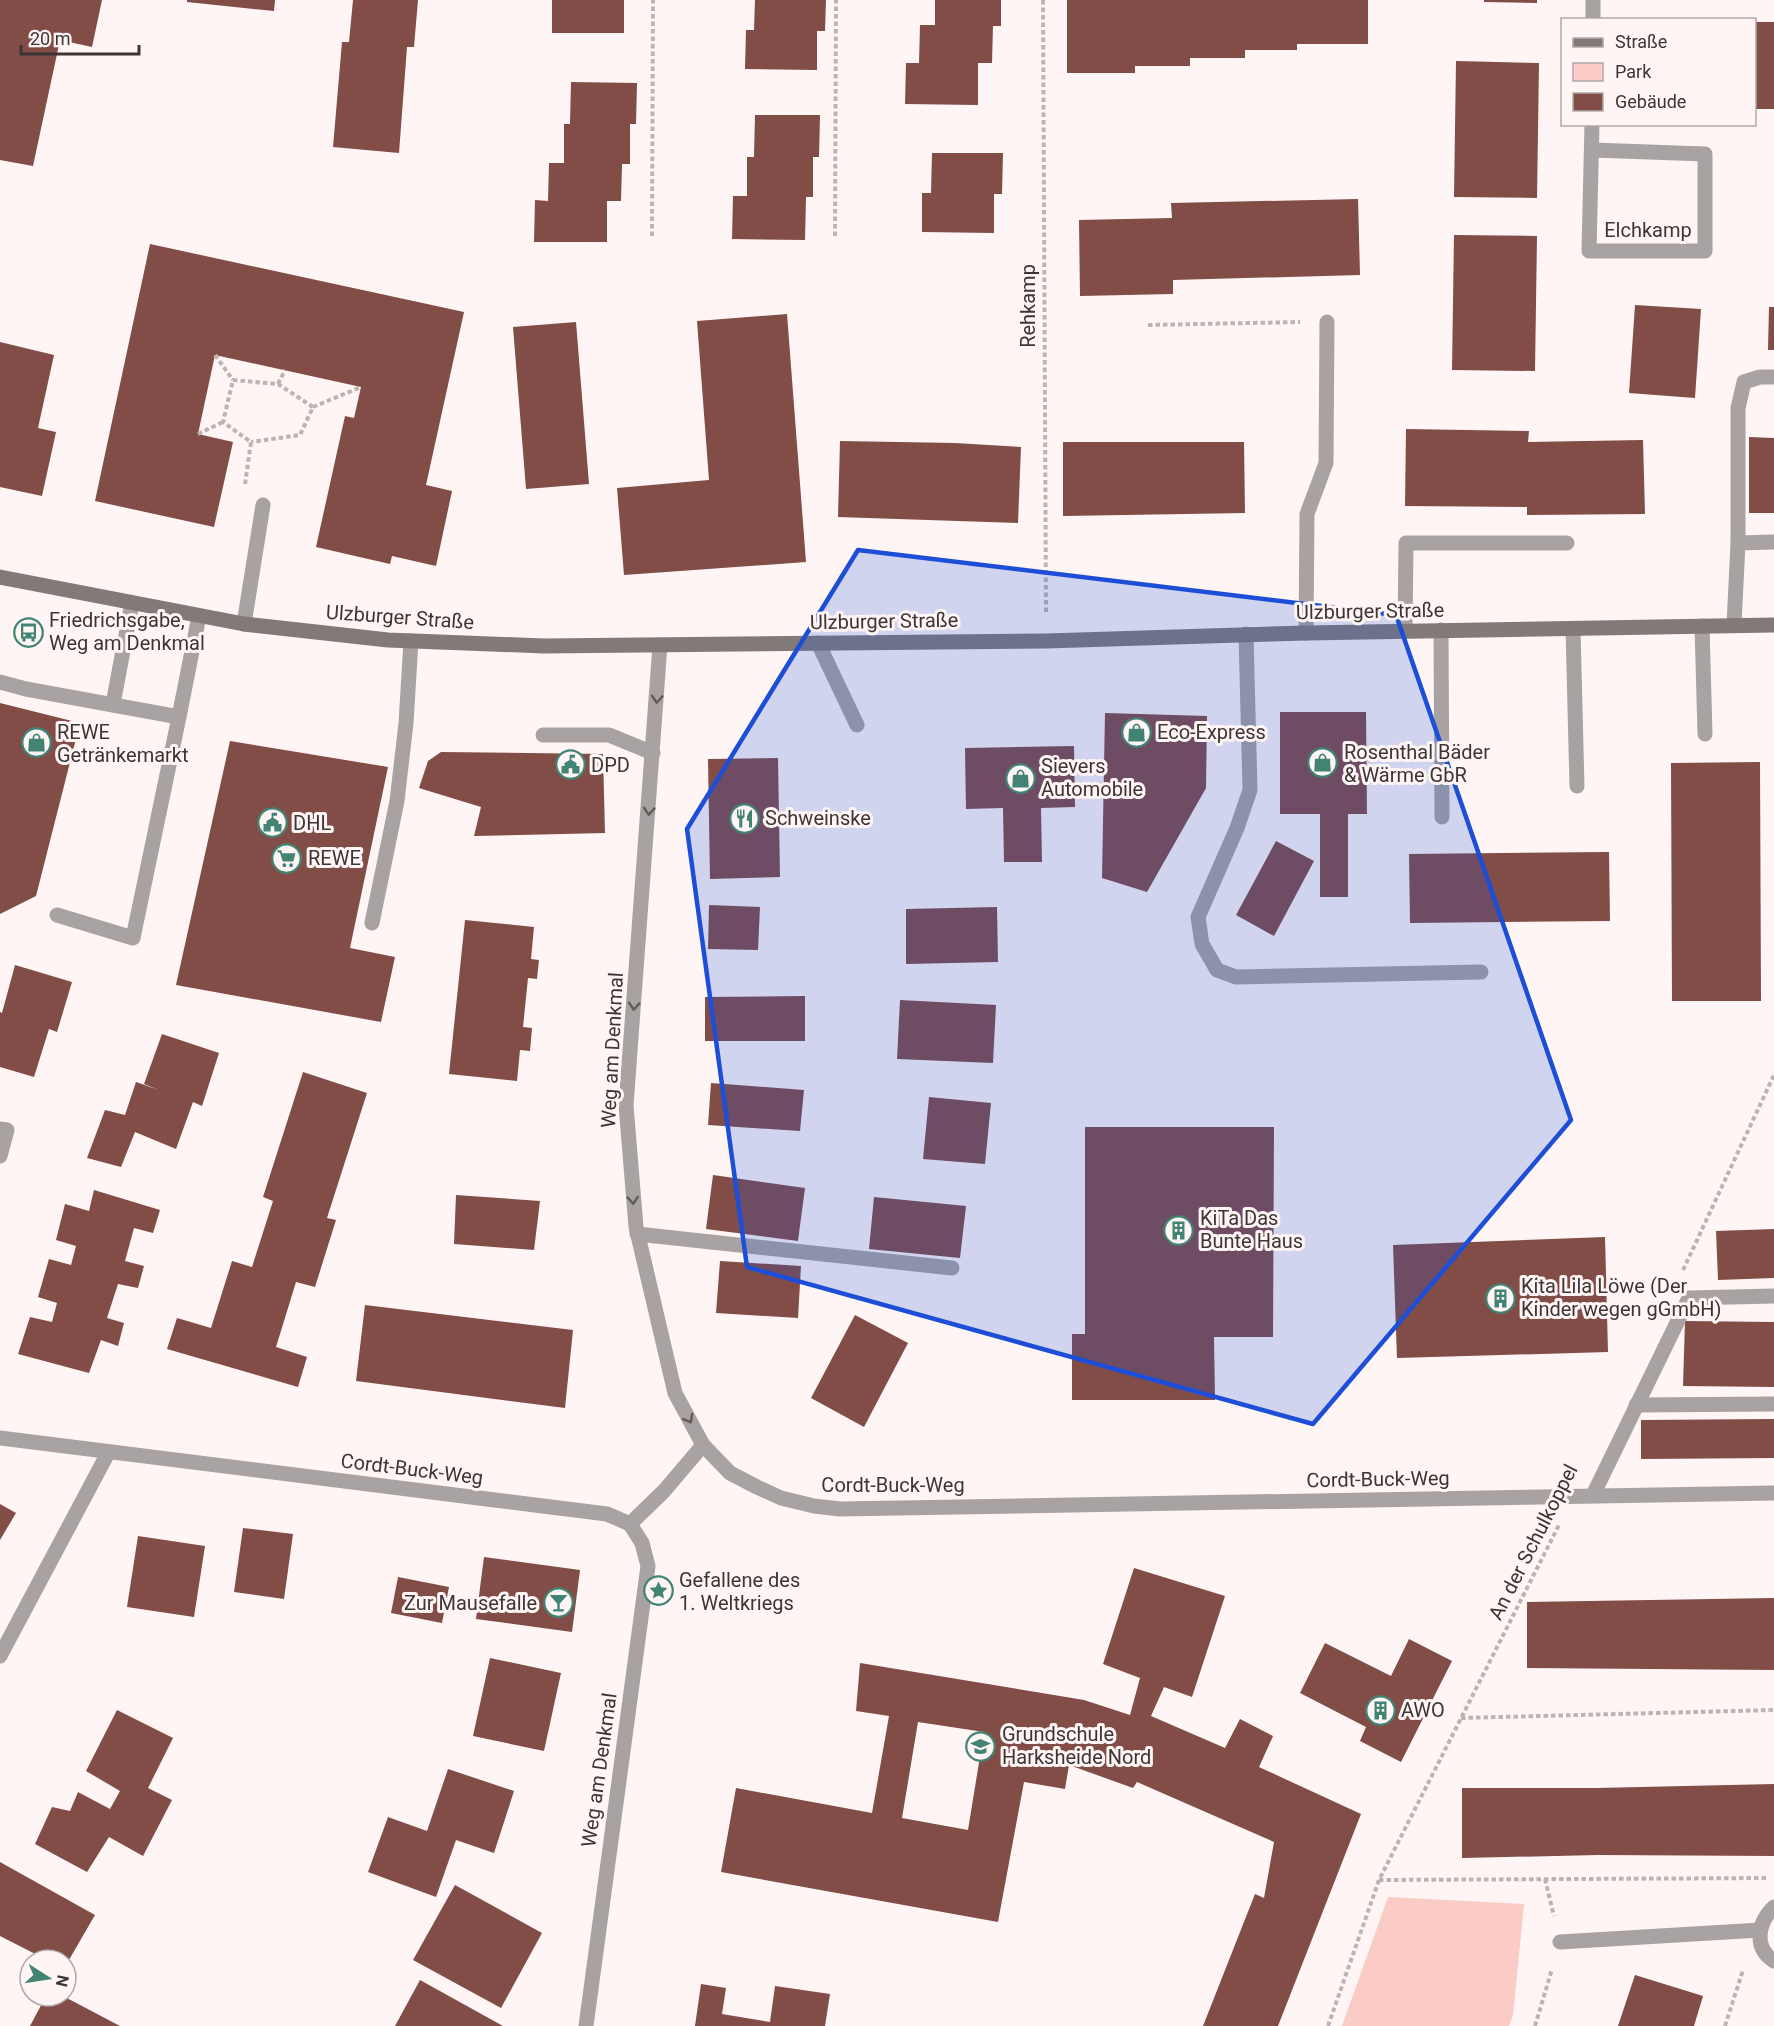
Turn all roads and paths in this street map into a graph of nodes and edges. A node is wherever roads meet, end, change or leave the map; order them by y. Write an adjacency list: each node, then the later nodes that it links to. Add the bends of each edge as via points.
1 (652, 0): 8 (path)
2 (836, 0): 9 (path)
3 (1043, 0): 29 (path, Rehkamp)
4 (1593, 0): 5 (street)
5 (1593, 18)
6 (1592, 126): 7 (street, Elchkamp)
7 (1592, 150): 7 (street, Elchkamp, via 1589,251 1705,251 1705,154)
8 (652, 236)
9 (835, 236)
10 (1328, 322): 11 (path); 38 (street, via 1326,463 1308,514)
11 (1148, 324)
12 (215, 355): 15 (path)
13 (285, 370): 16 (path)
14 (1774, 377): 26 (street, via 1744,382 1738,408)
15 (233, 380): 16 (path); 19 (path)
16 (278, 384): 18 (path)
17 (361, 387): 18 (path)
18 (313, 407): 21 (path, via 300,435)
19 (223, 422): 20 (path); 21 (path)
20 (198, 434)
21 (251, 442): 22 (path)
22 (244, 488)
23 (264, 505): 31 (street)
24 (1774, 542): 26 (street)
25 (1567, 543): 37 (street, via 1406,543)
26 (1738, 543): 32 (street)
27 (0, 577): 28 (main road, Ulzburger Straße)
28 (132, 603): 30 (main road, Ulzburger Straße); 44 (street)
29 (1046, 612)
30 (199, 616): 31 (main road, Ulzburger Straße); 45 (street)
31 (244, 624): 40 (main road, Ulzburger Straße)
32 (1734, 625): 33 (main road, Ulzburger Straße); 34 (main road, Ulzburger Straße)
33 (1774, 625)
34 (1702, 626): 35 (main road, Ulzburger Straße); 47 (street)
35 (1573, 629): 36 (main road, Ulzburger Straße); 50 (street)
36 (1441, 630): 37 (main road, Ulzburger Straße); 51 (street)
37 (1405, 631): 38 (main road, Ulzburger Straße)
38 (1306, 633): 39 (main road, Ulzburger Straße)
39 (1246, 634): 41 (main road, Ulzburger Straße); 54 (street, via 1250,790 1198,917 1202,944 1217,970 1236,977)
40 (411, 640): 42 (main road, Ulzburger Straße, via 544,646); 53 (street, via 397,801)
41 (818, 643): 42 (main road, Ulzburger Straße); 46 (street)
42 (660, 645): 49 (street, Weg am Denkmal, one-way to 49)
43 (0, 682): 44 (street)
44 (113, 704): 45 (street)
45 (180, 717): 52 (street, via 133,938)
46 (857, 725)
47 (1705, 734)
48 (543, 735): 49 (street, via 609,735)
49 (653, 753): 58 (street, Weg am Denkmal, one-way to 58, via 626,1105)
50 (1577, 786)
51 (1442, 817)
52 (57, 915)
53 (372, 923)
54 (1481, 972)
55 (1774, 1075): 60 (path)
56 (0, 1129): 57 (street, via 7,1130)
57 (0, 1156)
58 (638, 1234): 59 (street); 65 (street, Weg am Denkmal, one-way to 65, via 675,1393)
59 (952, 1268)
60 (1678, 1280)
61 (1774, 1296): 63 (street, via 1689,1298)
62 (1774, 1404): 63 (street)
63 (1636, 1406): 68 (street)
64 (0, 1438): 66 (street, Cordt-Buck-Weg)
65 (704, 1445): 69 (street, Cordt-Buck-Weg, via 730,1473 757,1487 781,1498 840,1509); 70 (street)
66 (108, 1453): 70 (street, Cordt-Buck-Weg, via 608,1514); 71 (street)
67 (1774, 1493): 68 (street, Cordt-Buck-Weg)
68 (1593, 1495): 69 (street, Cordt-Buck-Weg)
69 (1574, 1496): 73 (path, An der Schulkoppel)
70 (630, 1524): 82 (street, Weg am Denkmal, via 642,1543 648,1566)
71 (0, 1656)
72 (1774, 1710): 73 (path)
73 (1461, 1718): 75 (path, An der Schulkoppel)
74 (1774, 1878): 76 (path)
75 (1379, 1880): 76 (path); 83 (path, An der Schulkoppel)
76 (1545, 1880): 79 (path)
77 (1774, 1906): 78 (street)
78 (1760, 1930): 79 (street); 80 (street, via 1761,1944)
79 (1560, 1942): 84 (path)
80 (1774, 1961)
81 (1741, 1971): 85 (path)
82 (586, 2026)
83 (1328, 2026)
84 (1535, 2026)
85 (1725, 2026)

